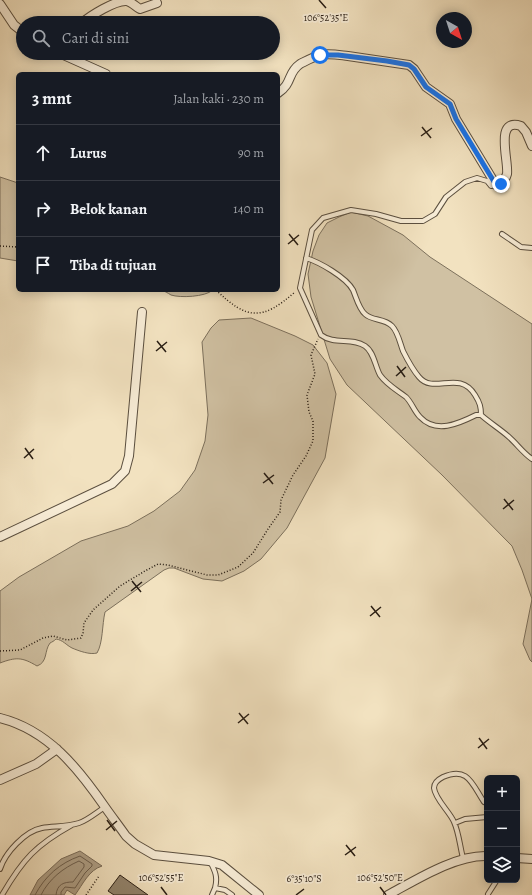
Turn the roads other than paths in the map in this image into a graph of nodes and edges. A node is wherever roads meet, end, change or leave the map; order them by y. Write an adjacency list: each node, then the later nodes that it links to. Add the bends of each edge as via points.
1 (157, 3): 3 (street, via 140,9 127,1 119,1)
2 (0, 4): 4 (street)
3 (91, 16)
4 (16, 27)
5 (75, 60): 6 (street)
6 (102, 72)
7 (280, 91): 9 (street, via 289,82 294,68 320,55 338,55 409,65 426,87 450,104 456,119)
8 (532, 146): 9 (street, via 521,126 508,127 504,144 506,176 501,184)
9 (496, 185): 12 (lane, via 491,186 477,178 465,182 446,197 435,214 422,221 401,222 351,210 323,218 312,230)
10 (502, 234): 11 (lane, via 521,247)
11 (532, 248)
12 (306, 258): 14 (lane, via 335,273 352,288 363,313 368,317 385,321 393,327 404,353 419,377 430,384 461,383 468,387 481,405); 14 (lane, via 300,288 326,339 365,346 387,384 406,398 421,418 432,425 445,427)
13 (142, 312): 16 (street, via 129,456 125,471 112,484)
14 (481, 415): 15 (lane)
15 (532, 459)
16 (0, 536)
17 (0, 718): 18 (street, via 14,721)
18 (57, 749): 19 (street, via 36,764); 21 (street, via 79,771)
19 (0, 780)
20 (484, 802): 23 (lane, via 467,776 462,773 441,778 435,783 435,793)
21 (105, 807): 24 (lane, via 82,822); 29 (street, via 126,836 154,855)
22 (484, 817): 23 (lane)
23 (454, 823): 26 (lane)
24 (74, 824): 30 (lane, via 40,828 32,832 10,851); 33 (lane, via 51,837 27,857)
25 (484, 856): 26 (street)
26 (463, 858): 37 (street)
27 (520, 858): 28 (street)
28 (532, 859)
29 (209, 861): 32 (lane, via 216,873); 36 (street, via 231,871)
30 (0, 869)
31 (495, 883): 38 (lane)
32 (215, 888): 34 (lane); 35 (lane)
33 (2, 895)
34 (212, 895)
35 (232, 895)
36 (259, 895)
37 (388, 895)
38 (488, 895)

